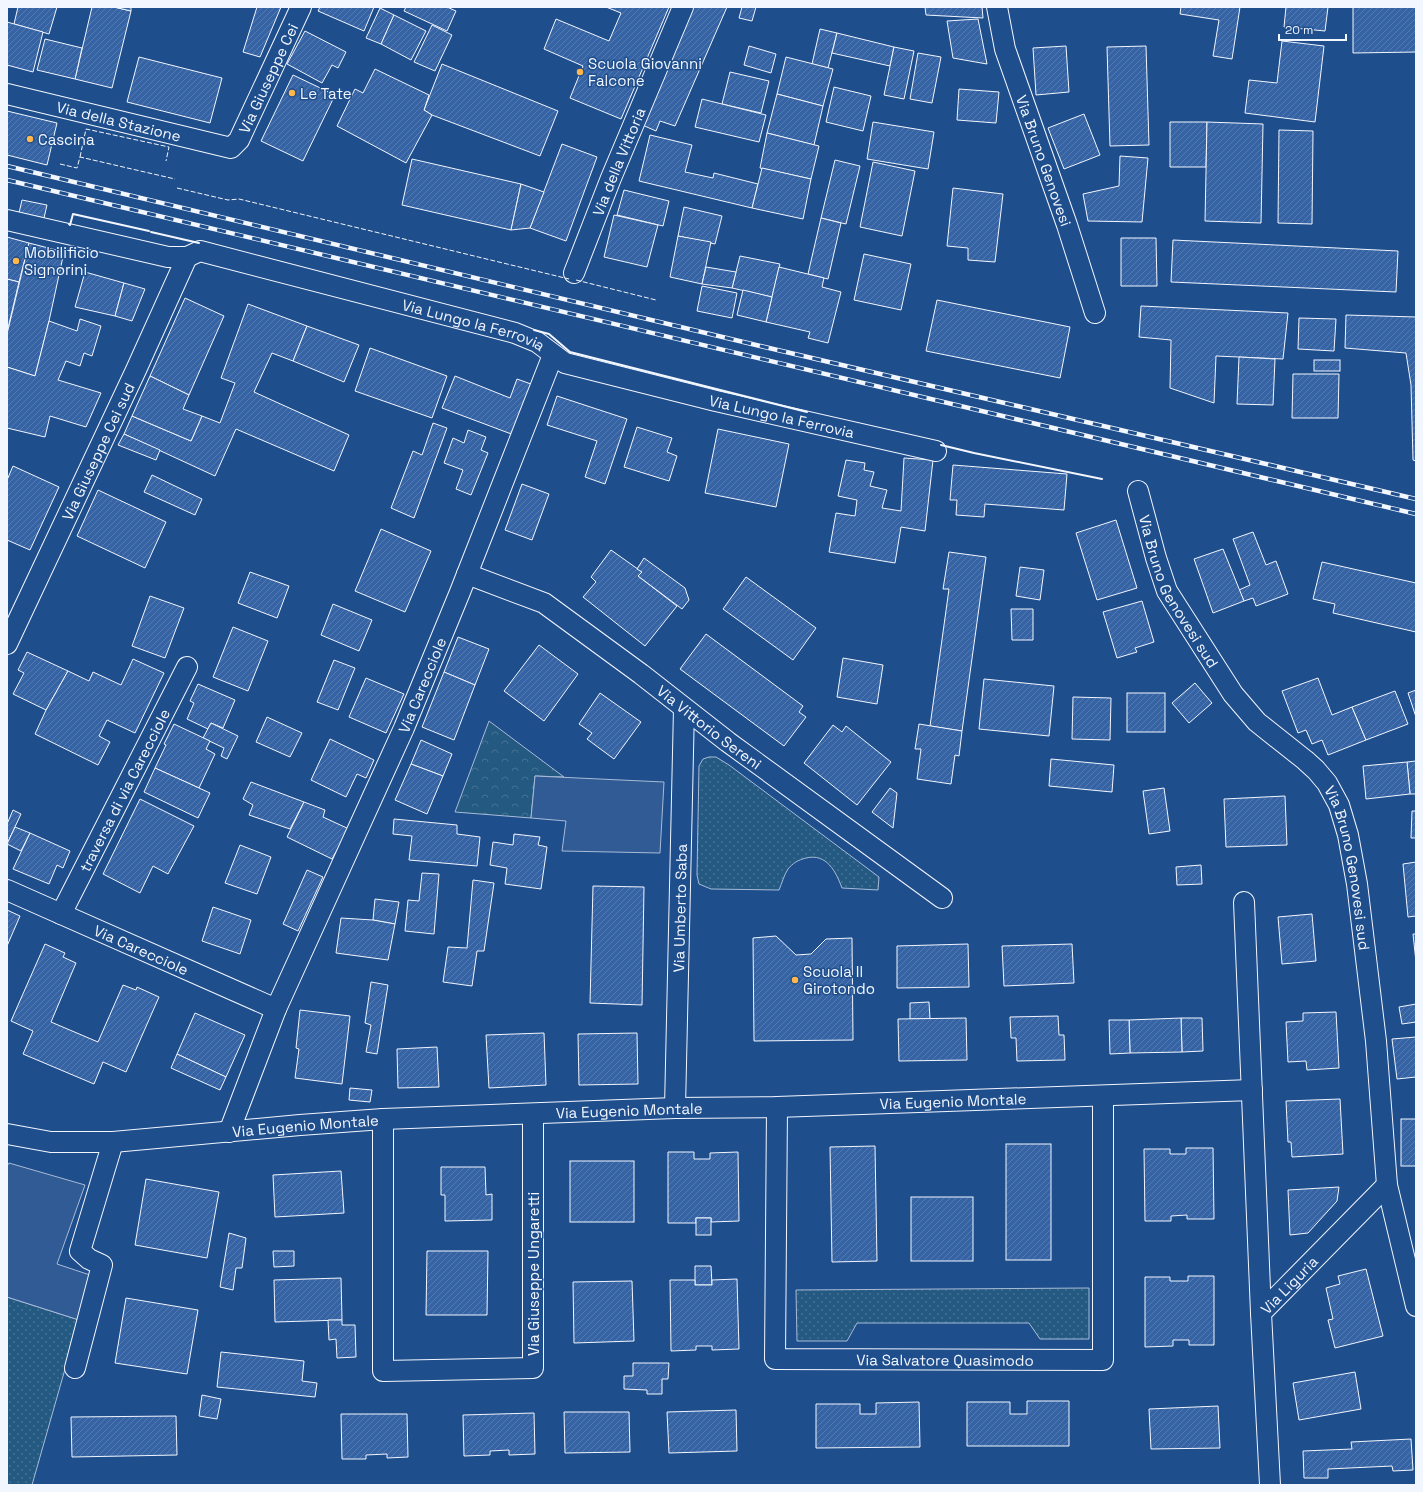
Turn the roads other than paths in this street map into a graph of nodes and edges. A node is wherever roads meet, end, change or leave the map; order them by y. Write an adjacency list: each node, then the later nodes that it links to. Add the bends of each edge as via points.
1 (301, 7): 5 (street, Via Giuseppe Cei, via 239,140)
2 (683, 7): 8 (street, Via della Vittoria)
3 (997, 7): 9 (street, Via Bruno Genovesi, via 1007,56 1067,225)
4 (7, 94): 5 (street, Via della Stazione)
5 (231, 148)
6 (7, 220): 7 (street, Via Lungo la Ferrovia, via 168,257)
7 (186, 257): 10 (street, Via Lungo la Ferrovia, via 200,252 515,334 537,342); 14 (street, Via Giuseppe Cei sud, via 136,370)
8 (574, 273)
9 (1095, 313)
10 (553, 355): 11 (street, Via Lungo la Ferrovia, via 565,363 716,401); 13 (street, Via Carecciole)
11 (936, 451)
12 (1138, 491): 31 (street, Via Bruno Genovesi sud, via 1167,590 1233,694 1257,722 1316,770 1327,783 1339,805 1348,835 1357,884 1376,1040)
13 (467, 574): 16 (street, Via Vittorio Sereni, via 544,603); 21 (street, Via Carecciole, via 404,728)
14 (7, 644)
15 (187, 667): 20 (street, traversa di via Carecciole)
16 (684, 708): 18 (street, Via Vittorio Sereni); 25 (street, Via Umberto Saba)
17 (7, 890): 20 (street, Via Carecciole)
18 (942, 898)
19 (1244, 902): 22 (street)
20 (61, 914): 21 (street, Via Carecciole)
21 (276, 1009): 28 (street, Via Carecciole)
22 (1252, 1090): 23 (street, Via Eugenio Montale); 33 (street)
23 (1103, 1096): 24 (street, Via Eugenio Montale); 24 (street, Via Salvatore Quasimodo, via 1103,1360 775,1359)
24 (777, 1107): 25 (street, Via Eugenio Montale)
25 (675, 1108): 26 (street, Via Eugenio Montale)
26 (532, 1114): 27 (street, Via Eugenio Montale); 27 (street, Via Giuseppe Ungaretti, via 533,1368 383,1372)
27 (383, 1119): 28 (street, Via Eugenio Montale)
28 (229, 1132): 30 (street, Via Eugenio Montale)
29 (7, 1134): 30 (street, Via Eugenio Montale, via 51,1142)
30 (113, 1142): 34 (street, via 80,1251 102,1265)
31 (1388, 1185): 32 (street, Via Bruno Genovesi sud); 33 (street, Via Liguria)
32 (1416, 1306)
33 (1261, 1313): 35 (street, Via Liguria)
34 (75, 1368)
35 (1270, 1485)

